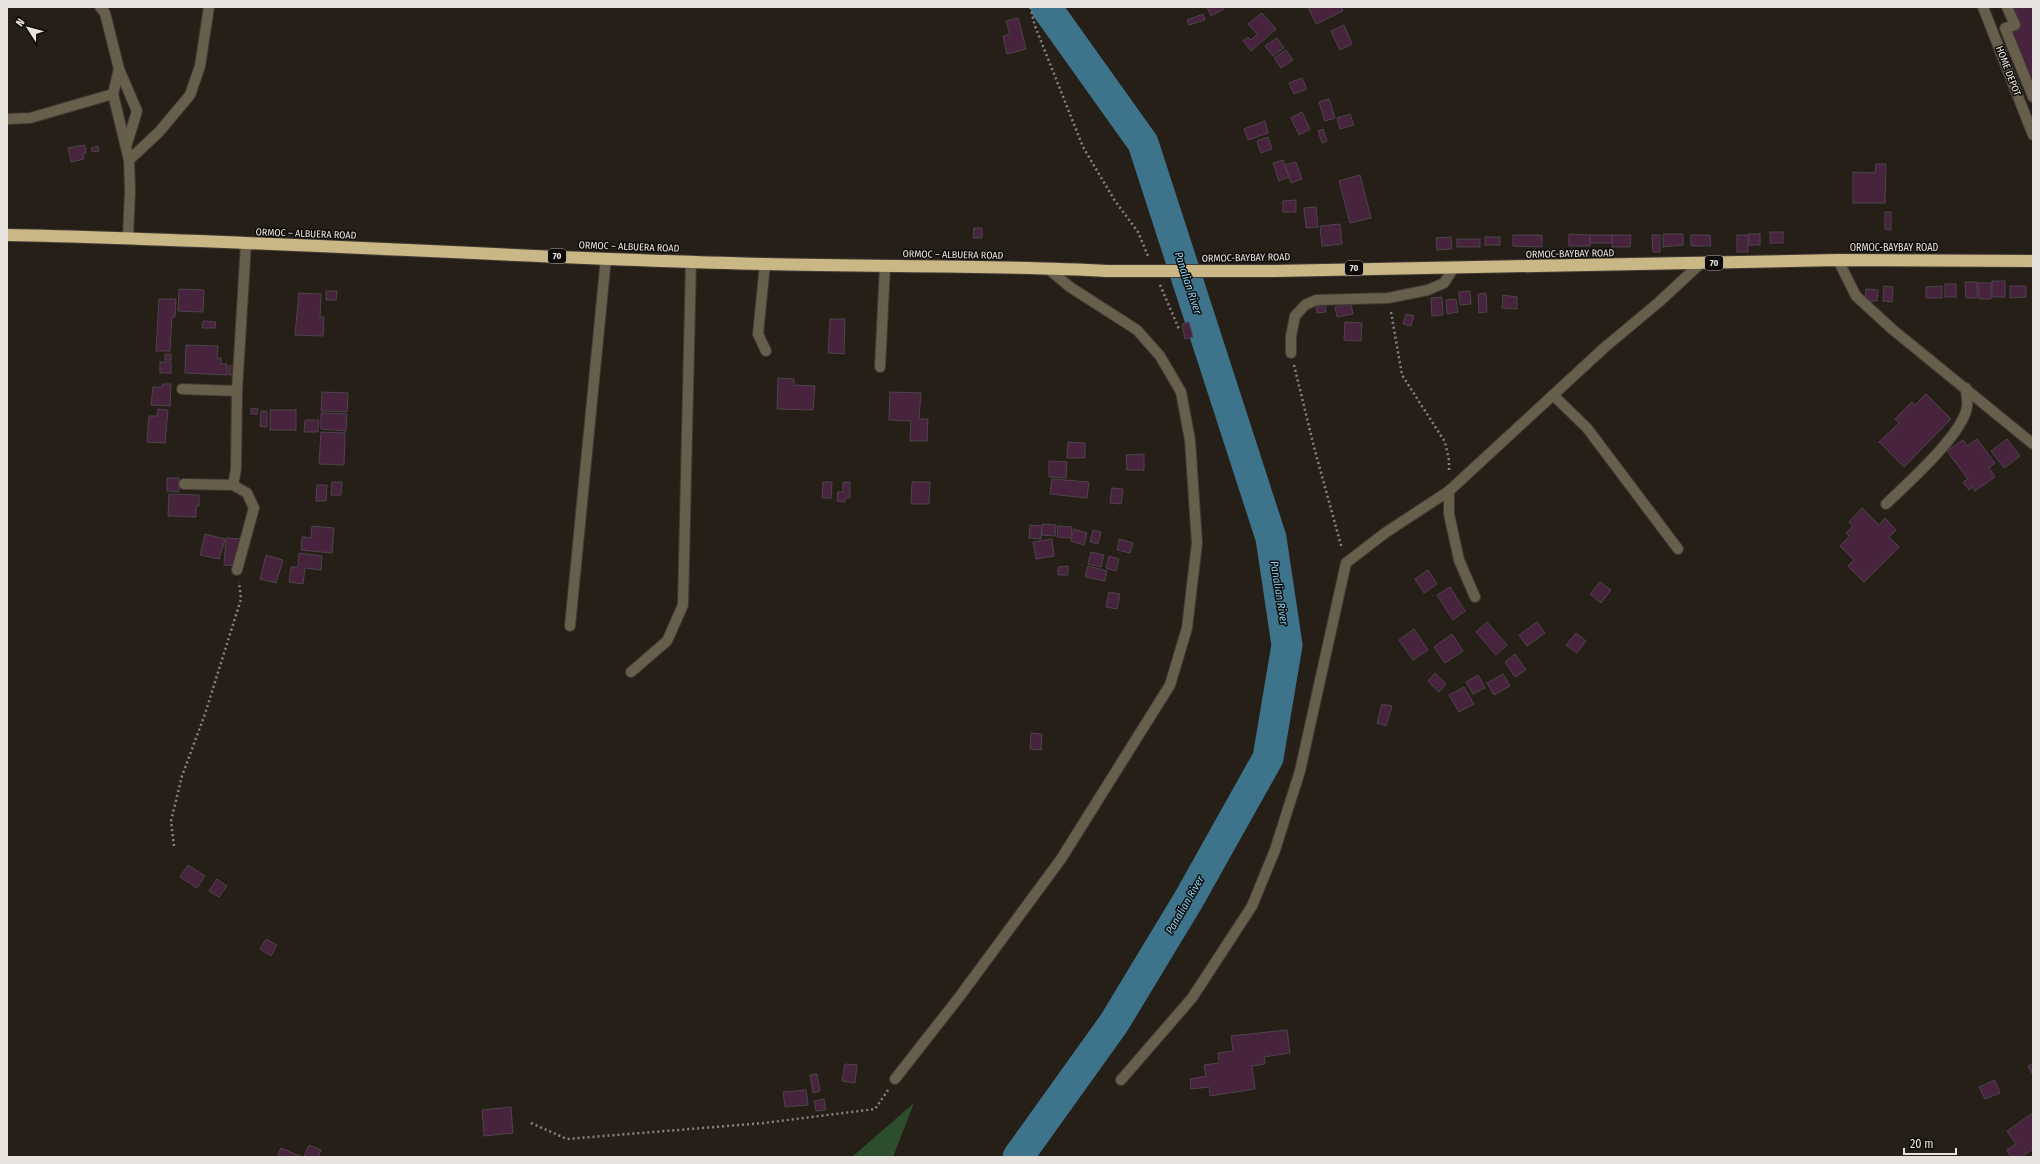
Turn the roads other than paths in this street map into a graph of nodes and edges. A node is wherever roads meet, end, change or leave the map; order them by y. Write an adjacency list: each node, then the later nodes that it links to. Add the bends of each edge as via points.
1 (208, 7): 11 (street, via 200,66 190,94 159,132)
2 (1983, 7): 9 (street, HOME DEPOT)
3 (2007, 7): 7 (street, HOME DEPOT, via 2015,25 2005,28)
4 (104, 9): 5 (street)
5 (119, 69): 6 (street); 10 (street, via 137,111)
6 (113, 94): 8 (street, via 30,118); 10 (street)
7 (2033, 97)
8 (7, 119)
9 (2033, 135)
10 (126, 147): 11 (street)
11 (129, 160): 13 (street)
12 (7, 235): 13 (highway, ORMOC – ALBUERA ROAD / 70)
13 (128, 238): 14 (highway, ORMOC – ALBUERA ROAD / 70)
14 (246, 243): 15 (highway, ORMOC – ALBUERA ROAD / 70); 30 (street)
15 (606, 258): 18 (highway, ORMOC – ALBUERA ROAD / 70); 40 (street)
16 (1838, 260): 17 (highway, ORMOC-BAYBAY ROAD / 70); 20 (highway, ORMOC-BAYBAY ROAD / 70); 28 (street, via 1856,296 1892,329)
17 (2033, 261)
18 (691, 262): 19 (highway, ORMOC – ALBUERA ROAD / 70); 41 (street, via 683,605 667,641)
19 (765, 264): 21 (highway, ORMOC – ALBUERA ROAD / 70); 25 (street, via 758,334)
20 (1700, 264): 23 (highway, ORMOC-BAYBAY ROAD / 70); 31 (street)
21 (885, 266): 22 (highway, ORMOC – ALBUERA ROAD / 70); 27 (street)
22 (1047, 268): 24 (highway, ORMOC – ALBUERA ROAD / 70); 42 (street, via 1070,287 1137,330 1160,356 1181,392 1190,440 1197,543 1187,628 1170,685 1061,859)
23 (1453, 269): 24 (highway, ORMOC-BAYBAY ROAD / 70, bridge); 26 (street, via 1444,283 1428,290 1388,298 1316,300 1304,305 1295,316)
24 (1107, 271)
25 (766, 351)
26 (1291, 353)
27 (880, 367)
28 (1966, 388): 32 (street); 36 (street, via 1967,407 1960,423 1930,460)
29 (182, 389): 30 (street)
30 (237, 391): 34 (street, via 236,469)
31 (1552, 396): 35 (street); 37 (street, via 1587,428)
32 (2033, 444)
33 (184, 484): 34 (street)
34 (233, 484): 38 (street, via 247,493 254,508)
35 (1449, 491): 39 (street, via 1449,514 1458,560); 43 (street, via 1385,533 1346,563 1300,772 1275,850 1252,906 1192,998)
36 (1886, 504)
37 (1678, 550)
38 (237, 570)
39 (1475, 597)
40 (570, 626)
41 (630, 672)
42 (895, 1079)
43 (1121, 1080)

